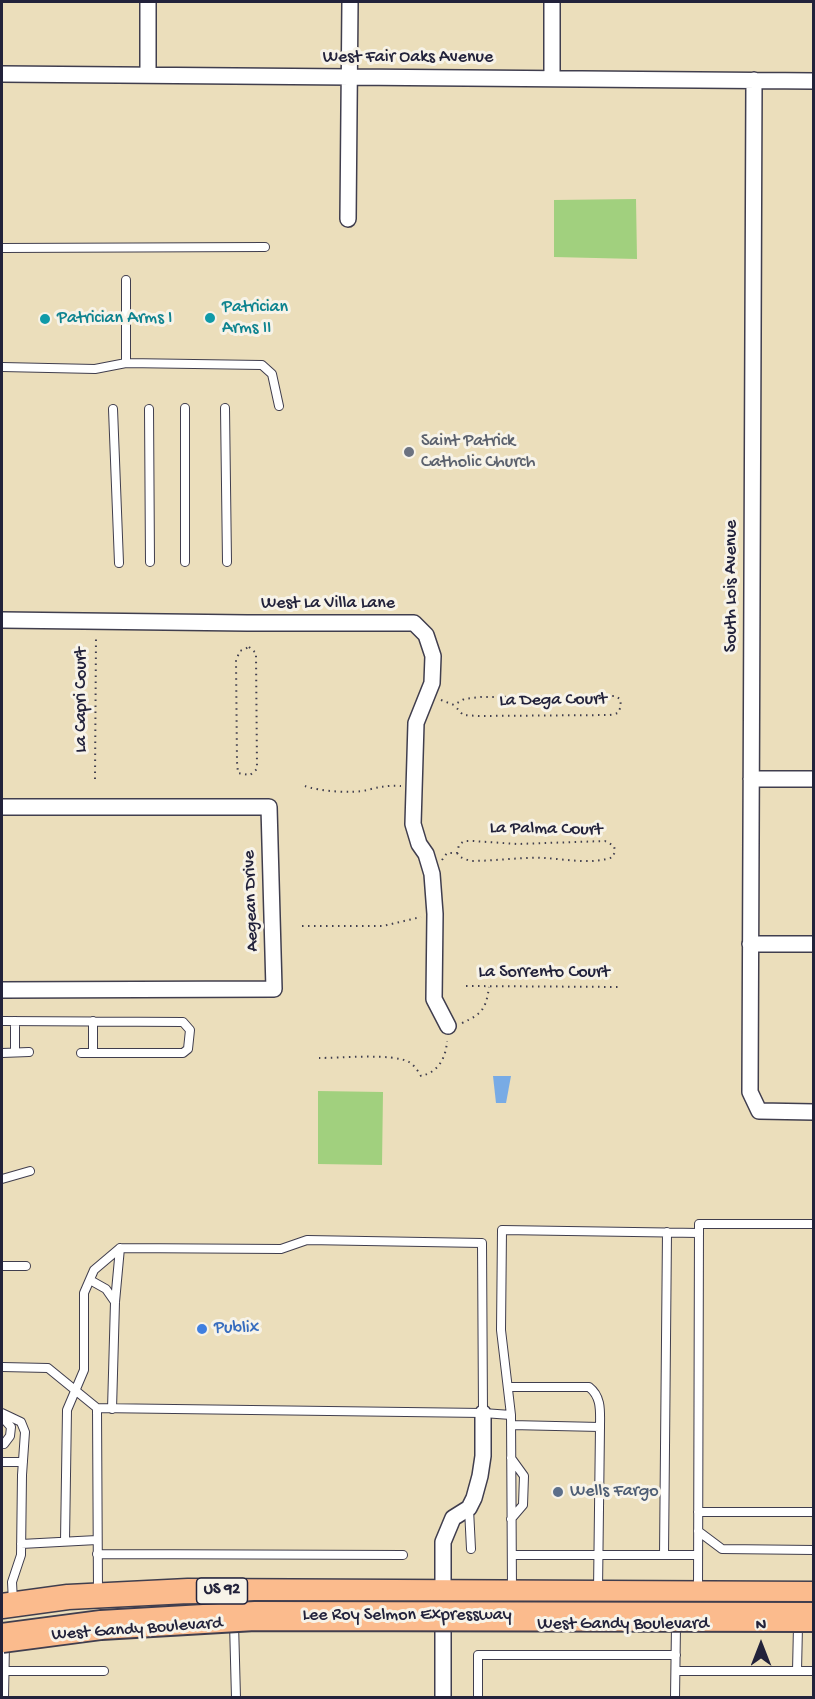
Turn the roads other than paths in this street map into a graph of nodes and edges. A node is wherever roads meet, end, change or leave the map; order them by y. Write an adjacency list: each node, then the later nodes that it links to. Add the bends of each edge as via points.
1 (148, 2): 5 (street)
2 (350, 2): 6 (street)
3 (552, 2): 7 (street)
4 (2, 74): 5 (street, West Fair Oaks Avenue)
5 (148, 75): 6 (street, West Fair Oaks Avenue)
6 (350, 77): 7 (street, West Fair Oaks Avenue); 10 (street)
7 (552, 78): 8 (street, West Fair Oaks Avenue)
8 (754, 80): 9 (street, West Fair Oaks Avenue); 26 (street, South Lois Avenue)
9 (813, 81)
10 (348, 219)
11 (265, 247): 12 (lane)
12 (2, 248)
13 (126, 280): 14 (lane)
14 (126, 363): 15 (lane, via 95,369); 16 (lane, via 262,365 272,374)
15 (2, 367)
16 (279, 406)
17 (185, 408): 23 (lane)
18 (225, 408): 24 (lane)
19 (113, 409): 21 (lane)
20 (149, 409): 22 (lane)
21 (119, 562)
22 (150, 562)
23 (185, 562)
24 (227, 562)
25 (2, 620): 35 (street, West La Villa Lane, via 414,623 426,635 433,656 432,683 416,723 413,824 432,874 434,999)
26 (751, 779): 27 (street); 29 (street, South Lois Avenue)
27 (813, 779)
28 (2, 807): 31 (street, Aegean Drive, via 269,807 274,989)
29 (750, 944): 30 (street); 41 (street, South Lois Avenue, via 750,1092 759,1111)
30 (813, 944)
31 (2, 990)
32 (2, 1021): 33 (lane)
33 (15, 1021): 34 (lane); 37 (lane)
34 (93, 1021): 40 (lane); 40 (lane, via 183,1022 188,1025 190,1036 188,1049 183,1053)
35 (448, 1026)
36 (2, 1053): 37 (lane)
37 (15, 1053): 38 (lane)
38 (29, 1053)
39 (81, 1053): 40 (lane)
40 (93, 1053)
41 (813, 1112)
42 (30, 1170): 43 (lane)
43 (2, 1179)
44 (813, 1224): 46 (lane, via 699,1224)
45 (667, 1232): 46 (lane); 53 (lane, via 502,1230 501,1329); 80 (lane)
46 (699, 1233): 67 (lane)
47 (120, 1248): 50 (lane, via 94,1270); 51 (lane); 57 (lane, via 281,1249 307,1240 482,1243)
48 (2, 1266): 49 (lane)
49 (26, 1266)
50 (90, 1280): 51 (lane, via 106,1289); 54 (lane, via 84,1293 84,1370)
51 (115, 1302): 56 (lane)
52 (2, 1367): 54 (lane, via 48,1368)
53 (508, 1387): 59 (lane); 61 (lane, via 589,1387 599,1401)
54 (76, 1391): 55 (lane); 72 (lane, via 67,1410)
55 (97, 1408): 56 (lane); 71 (lane)
56 (112, 1408): 57 (lane)
57 (483, 1413): 59 (lane); 66 (street, via 483,1456)
58 (3, 1414): 62 (lane, via 11,1427 10,1436); 65 (lane, via 21,1422 25,1431)
59 (511, 1415): 60 (lane)
60 (511, 1425): 61 (lane); 63 (lane)
61 (600, 1427): 79 (lane)
62 (2, 1443)
63 (511, 1458): 69 (lane); 69 (lane, via 524,1476 523,1505)
64 (2, 1462): 65 (lane)
65 (23, 1462): 73 (lane)
66 (469, 1508): 74 (lane); 83 (street, via 453,1518 443,1542)
67 (698, 1512): 68 (lane); 70 (lane)
68 (813, 1512)
69 (511, 1519): 78 (lane)
70 (698, 1531): 75 (lane, via 722,1549); 81 (lane)
71 (97, 1540): 72 (lane); 76 (lane)
72 (65, 1541): 73 (lane)
73 (21, 1544): 94 (lane)
74 (471, 1549)
75 (813, 1550)
76 (97, 1554): 77 (lane); 88 (lane)
77 (403, 1555)
78 (512, 1555): 79 (lane); 84 (lane)
79 (598, 1555): 80 (lane); 85 (lane)
80 (664, 1555): 81 (lane)
81 (698, 1555): 86 (lane)
82 (224, 1591): 83 (main road, West Gandy Boulevard / US 92); 88 (main road, West Gandy Boulevard / US 92); 94 (main road, via 211,1598 69,1604)
83 (444, 1592): 84 (main road, West Gandy Boulevard / US 92); 91 (main road, via 424,1611 394,1617 277,1617); 93 (street)
84 (512, 1592): 85 (main road, West Gandy Boulevard / US 92)
85 (598, 1592): 86 (main road, West Gandy Boulevard / US 92)
86 (698, 1593): 87 (main road, West Gandy Boulevard / US 92)
87 (813, 1594)
88 (98, 1595): 94 (main road, West Gandy Boulevard / US 92)
89 (813, 1602): 93 (main road, via 483,1600 460,1607); 94 (highway, Lee Roy Selmon Expressway, via 254,1602 49,1617)
90 (234, 1623): 91 (main road, West Gandy Boulevard / US 92); 94 (main road, West Gandy Boulevard / US 92, via 76,1633); 103 (lane)
91 (260, 1623): 93 (main road, West Gandy Boulevard / US 92)
92 (808, 1623): 94 (highway, Lee Roy Selmon Expressway, bridge, via 255,1616); 95 (main road, West Gandy Boulevard / US 92); 100 (lane)
93 (442, 1624): 95 (main road, West Gandy Boulevard / US 92); 104 (street)
94 (4, 1625): 97 (lane)
95 (676, 1626): 96 (lane)
96 (676, 1655): 99 (lane); 105 (lane, via 478,1655)
97 (4, 1671): 98 (lane); 102 (lane)
98 (104, 1671)
99 (676, 1671): 100 (lane); 106 (lane)
100 (797, 1671): 101 (lane)
101 (813, 1671)
102 (4, 1698)
103 (236, 1698)
104 (442, 1698)
105 (478, 1698)
106 (675, 1698)

